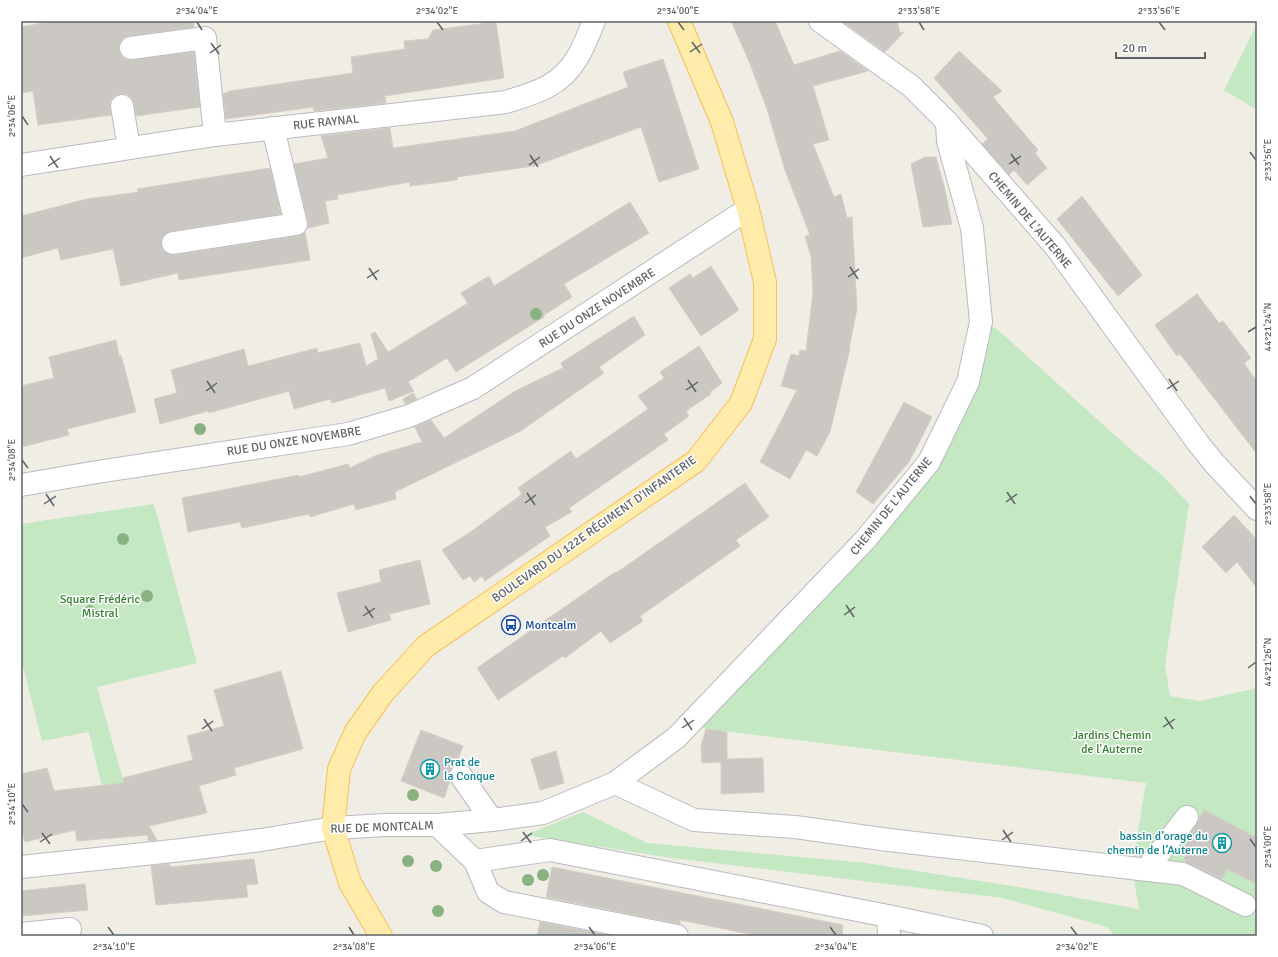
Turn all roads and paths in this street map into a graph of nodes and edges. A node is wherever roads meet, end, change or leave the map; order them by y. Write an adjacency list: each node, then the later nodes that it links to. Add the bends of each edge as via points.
1 (594, 21): 9 (street, RUE RAYNAL, via 577,58 561,79 538,92 506,102)
2 (672, 21): 6 (main road, BOULEVARD DU 122E RÉGIMENT D'INFANTERIE)
3 (679, 21): 6 (main road, BOULEVARD DU 122E RÉGIMENT D'INFANTERIE)
4 (820, 21): 8 (street, CHEMIN DE L'AUTERNE, via 911,86)
5 (131, 48): 10 (street, via 205,38)
6 (693, 54): 13 (main road, BOULEVARD DU 122E RÉGIMENT D'INFANTERIE, via 722,122)
7 (122, 106): 11 (street)
8 (947, 122): 16 (street, CHEMIN DE L'AUTERNE, via 1055,246 1198,443); 17 (street, CHEMIN DE L'AUTERNE, via 948,141 972,228 981,322 968,382 929,462 864,540)
9 (273, 128): 10 (street, RUE RAYNAL); 14 (street, via 296,224)
10 (214, 135): 11 (street, RUE RAYNAL)
11 (129, 148): 12 (street, RUE RAYNAL)
12 (21, 165)
13 (748, 209): 15 (street, RUE DU ONZE NOVEMBRE, via 473,388 409,416 348,434); 23 (main road, BOULEVARD DU 122E RÉGIMENT D'INFANTERIE, via 765,282 765,339 741,403 696,461 426,646 383,692 355,733 339,769)
14 (173, 243)
15 (21, 485)
16 (1257, 509)
17 (693, 720): 19 (street, RUE DE MONTCALM, via 676,738)
18 (461, 776): 21 (street)
19 (615, 782): 21 (street, RUE DE MONTCALM, via 543,812); 26 (street, via 694,820 795,827)
20 (1187, 817): 26 (street)
21 (492, 820): 22 (street, RUE DE MONTCALM)
22 (437, 825): 23 (street, RUE DE MONTCALM); 24 (street)
23 (334, 828): 25 (street, RUE DE MONTCALM, via 182,850); 31 (main road, via 350,883)
24 (475, 861): 28 (street, via 550,850); 32 (street, via 488,892 504,902)
25 (21, 866)
26 (1147, 869): 27 (street, via 1183,874)
27 (1245, 905)
28 (889, 926): 33 (street)
29 (70, 929): 30 (street)
30 (21, 934)
31 (381, 936)
32 (677, 936)
33 (982, 936)

